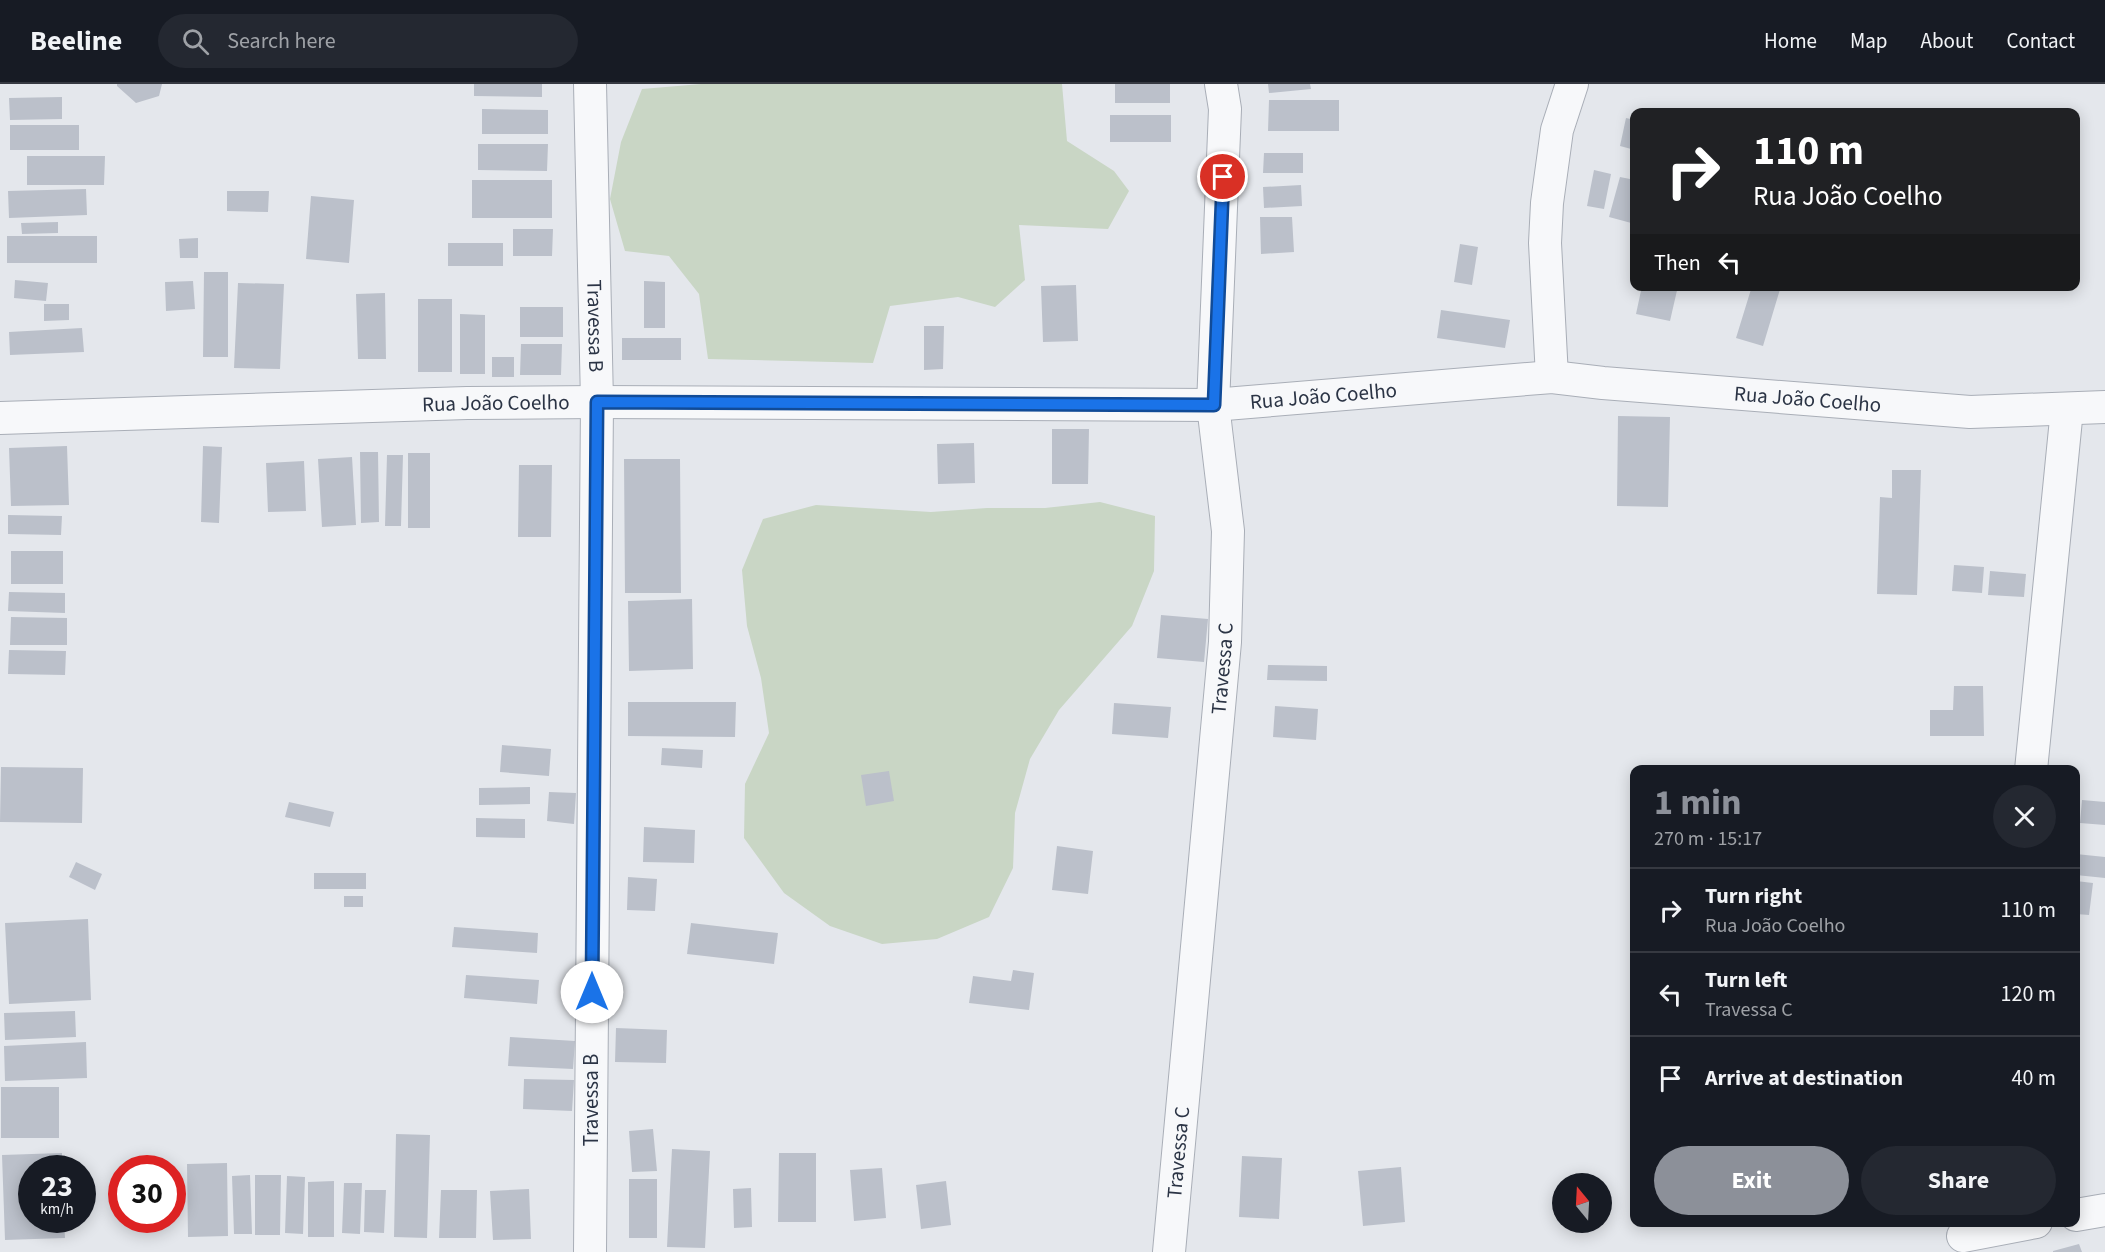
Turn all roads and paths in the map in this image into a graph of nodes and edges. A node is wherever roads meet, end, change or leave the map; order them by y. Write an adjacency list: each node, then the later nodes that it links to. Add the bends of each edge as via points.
1 (590, 84): 5 (street, Travessa B)
2 (1221, 84): 6 (street, Travessa C, via 1225,109)
3 (1572, 84): 4 (street, via 1557,130 1547,203 1545,243)
4 (1552, 377): 6 (street, Rua João Coelho); 8 (street, Rua João Coelho, via 1970,411)
5 (597, 402): 6 (street, Rua João Coelho); 9 (street, Rua João Coelho); 15 (street, Travessa B)
6 (1214, 405): 16 (street, Travessa C, via 1228,531 1225,642)
7 (2105, 407): 8 (street, Rua João Coelho)
8 (2067, 409): 10 (street)
9 (0, 418)
10 (2031, 765)
11 (2105, 1210): 12 (street)
12 (2080, 1214)
13 (2012, 1227): 14 (street)
14 (1963, 1237)
15 (590, 1252)
16 (1169, 1252)

